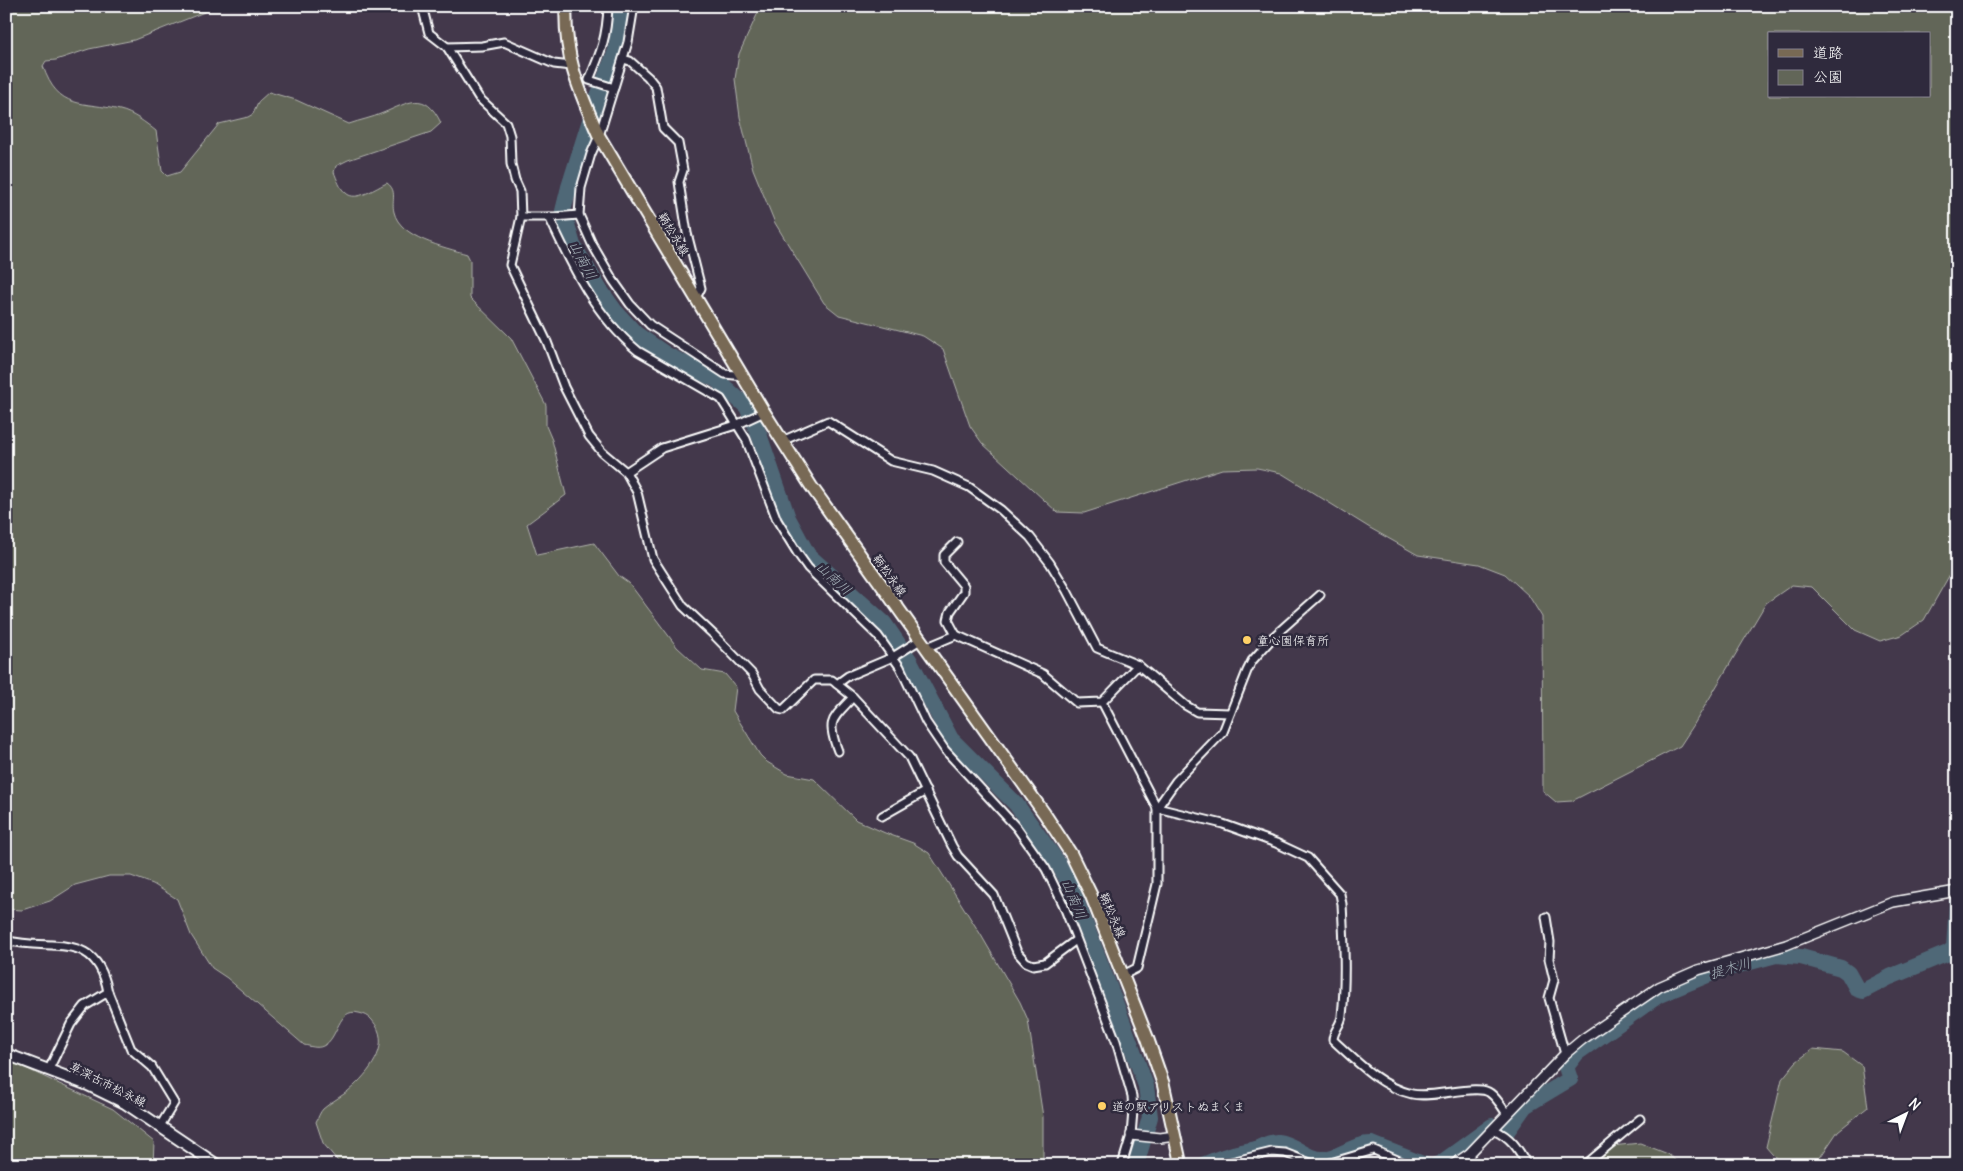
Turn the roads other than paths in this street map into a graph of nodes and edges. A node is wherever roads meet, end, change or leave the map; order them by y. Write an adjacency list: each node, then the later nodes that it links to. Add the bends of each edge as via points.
1 (422, 6): 5 (street, via 429,33)
2 (566, 6): 7 (main road, 鞆松永線, via 565,26)
3 (608, 6): 8 (street, via 607,31 589,80)
4 (634, 6): 6 (street)
5 (447, 47): 7 (street, via 504,42 554,64); 11 (street, via 479,98 506,123 511,164 520,191)
6 (623, 59): 8 (street); 13 (street, via 630,61 656,87 663,128 678,143 683,170 679,182 687,233 701,288)
7 (571, 66): 9 (main road, 鞆松永線)
8 (612, 88): 9 (street)
9 (598, 134): 10 (street, via 581,188); 13 (main road, 鞆松永線)
10 (577, 215): 12 (street); 14 (street, via 613,280 650,325 725,374)
11 (521, 217): 12 (street); 18 (street, via 510,265 589,436)
12 (552, 217): 16 (street, via 583,285 610,324 638,351 721,399)
13 (696, 298): 14 (main road, 鞆松永線)
14 (743, 376): 15 (main road, 鞆松永線)
15 (761, 414): 16 (street); 17 (main road, 鞆松永線)
16 (738, 424): 18 (street, via 662,448); 23 (street, via 777,520 798,554)
17 (782, 441): 22 (main road, 鞆松永線); 24 (street, via 828,421 892,462 933,471 969,487 1030,536 1067,591 1097,648)
18 (626, 472): 25 (street, via 637,492 653,560 683,606 752,674 760,689 778,709 783,710 814,680 832,680)
19 (957, 542): 21 (street, via 944,555 944,562 964,586 964,592 948,620)
20 (1320, 596): 28 (street, via 1252,660)
21 (956, 635): 22 (street); 27 (street, via 1043,674 1077,704)
22 (918, 644): 23 (street); 37 (main road, 鞆松永線, via 1071,854)
23 (895, 656): 25 (street); 36 (street, via 926,722 945,750 1017,828 1046,869)
24 (1138, 665): 27 (street); 28 (street, via 1197,712)
25 (837, 684): 26 (street)
26 (852, 697): 29 (street, via 830,726); 30 (street, via 909,757)
27 (1102, 702): 31 (street)
28 (1230, 713): 31 (street, via 1223,732 1176,781)
29 (838, 751)
30 (926, 791): 32 (street); 36 (street, via 958,856 994,895 1017,952 1026,962 1033,965 1045,963)
31 (1157, 808): 37 (street, via 1157,884 1137,968); 42 (street, via 1223,824 1308,858 1340,894 1342,904 1345,974 1341,1019 1333,1040 1356,1062 1401,1091 1426,1096 1482,1088)
32 (882, 816)
33 (1957, 891): 40 (street, via 1893,902 1786,945 1698,970 1659,987)
34 (1546, 917): 40 (street, via 1554,980 1548,998)
35 (6, 940): 38 (street, via 83,950 105,974)
36 (1076, 940): 46 (street, via 1116,1041 1132,1096)
37 (1123, 974): 47 (main road, 鞆松永線, via 1163,1083)
38 (108, 992): 41 (street, via 85,1006 71,1024); 44 (street, via 132,1049 152,1067 174,1103)
39 (6, 1054): 41 (main road, 草深古市松永線)
40 (1565, 1054): 42 (street)
41 (49, 1069): 44 (main road, 草深古市松永線, via 125,1103)
42 (1508, 1114): 45 (street)
43 (1640, 1119): 57 (street)
44 (160, 1126): 49 (main road, 草深古市松永線)
45 (1493, 1128): 48 (street); 56 (street, via 1515,1144)
46 (1133, 1135): 47 (street); 50 (street)
47 (1175, 1136): 51 (main road, 鞆松永線)
48 (1469, 1154): 54 (street); 55 (street)
49 (217, 1165)
50 (1122, 1165)
51 (1181, 1165)
52 (1219, 1165): 53 (street, via 1272,1152 1285,1153 1313,1164 1327,1164 1374,1150)
53 (1410, 1165)
54 (1453, 1165)
55 (1469, 1165)
56 (1527, 1165)
57 (1585, 1165)

